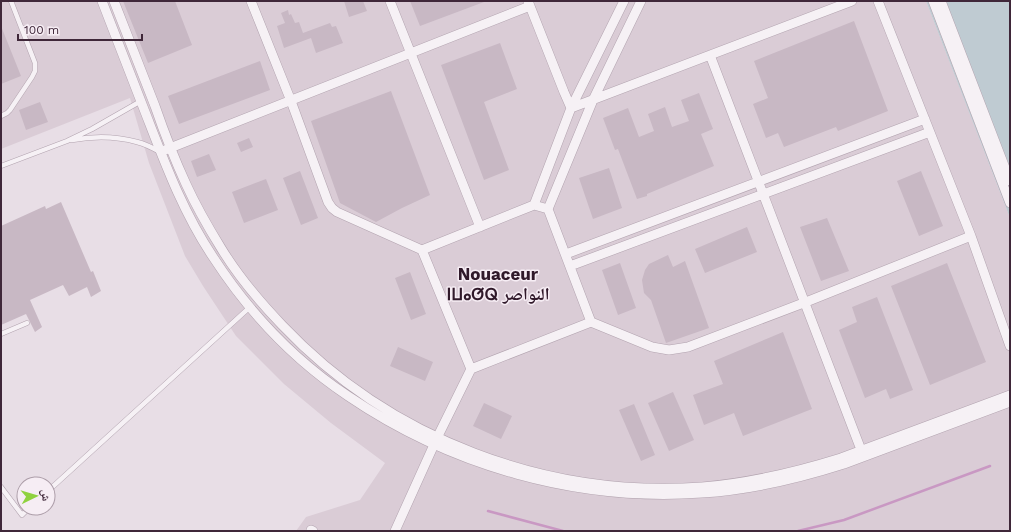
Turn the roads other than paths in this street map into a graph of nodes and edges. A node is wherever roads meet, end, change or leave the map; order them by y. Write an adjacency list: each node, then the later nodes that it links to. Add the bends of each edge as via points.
1 (11, 1): 20 (lane, via 36,71 10,110)
2 (102, 1): 17 (street)
3 (114, 1): 15 (street)
4 (251, 1): 18 (street)
5 (390, 1): 13 (street)
6 (624, 1): 19 (street)
7 (641, 1): 16 (street)
8 (852, 1): 14 (street)
9 (878, 1): 21 (street)
10 (933, 1): 30 (street)
11 (941, 1): 27 (street)
12 (529, 4): 13 (street); 19 (street)
13 (410, 53): 18 (street); 33 (street)
14 (710, 55): 16 (street); 28 (street)
15 (150, 95): 17 (street); 24 (street)
16 (593, 100): 19 (street); 32 (street)
17 (141, 101): 23 (lane); 25 (street)
18 (291, 101): 24 (street); 35 (street, via 332,208)
19 (571, 108): 31 (street)
20 (1, 116)
21 (925, 119): 22 (street); 28 (street)
22 (930, 132): 29 (street); 34 (street)
23 (66, 141): 25 (lane, via 114,137 138,142); 26 (lane)
24 (170, 148): 25 (street); 48 (street, via 202,217 244,281 268,310 322,363 384,408)
25 (160, 152): 39 (street, via 192,223 234,288)
26 (1, 166)
27 (1010, 181)
28 (758, 182): 29 (street); 36 (street)
29 (763, 194): 37 (street); 38 (street)
30 (1010, 203)
31 (534, 205): 32 (street); 33 (street)
32 (548, 209): 36 (street)
33 (480, 227): 35 (street)
34 (971, 236): 38 (street); 43 (street)
35 (422, 250): 44 (street)
36 (566, 254): 37 (street)
37 (570, 266): 40 (street)
38 (806, 302): 40 (street, via 688,347 669,350 652,347); 49 (street)
39 (250, 307): 48 (street, via 286,346 346,395 417,437); 50 (lane)
40 (592, 322): 44 (street)
41 (27, 323): 42 (lane)
42 (1, 334)
43 (1010, 346)
44 (472, 369): 48 (street)
45 (1010, 395): 47 (street)
46 (1010, 402): 47 (street)
47 (978, 411): 49 (street)
48 (436, 441): 49 (street, via 560,478 658,495 768,485 816,473); 53 (street)
49 (862, 453)
50 (56, 484)
51 (1, 487): 52 (lane)
52 (16, 507)
53 (395, 531)

